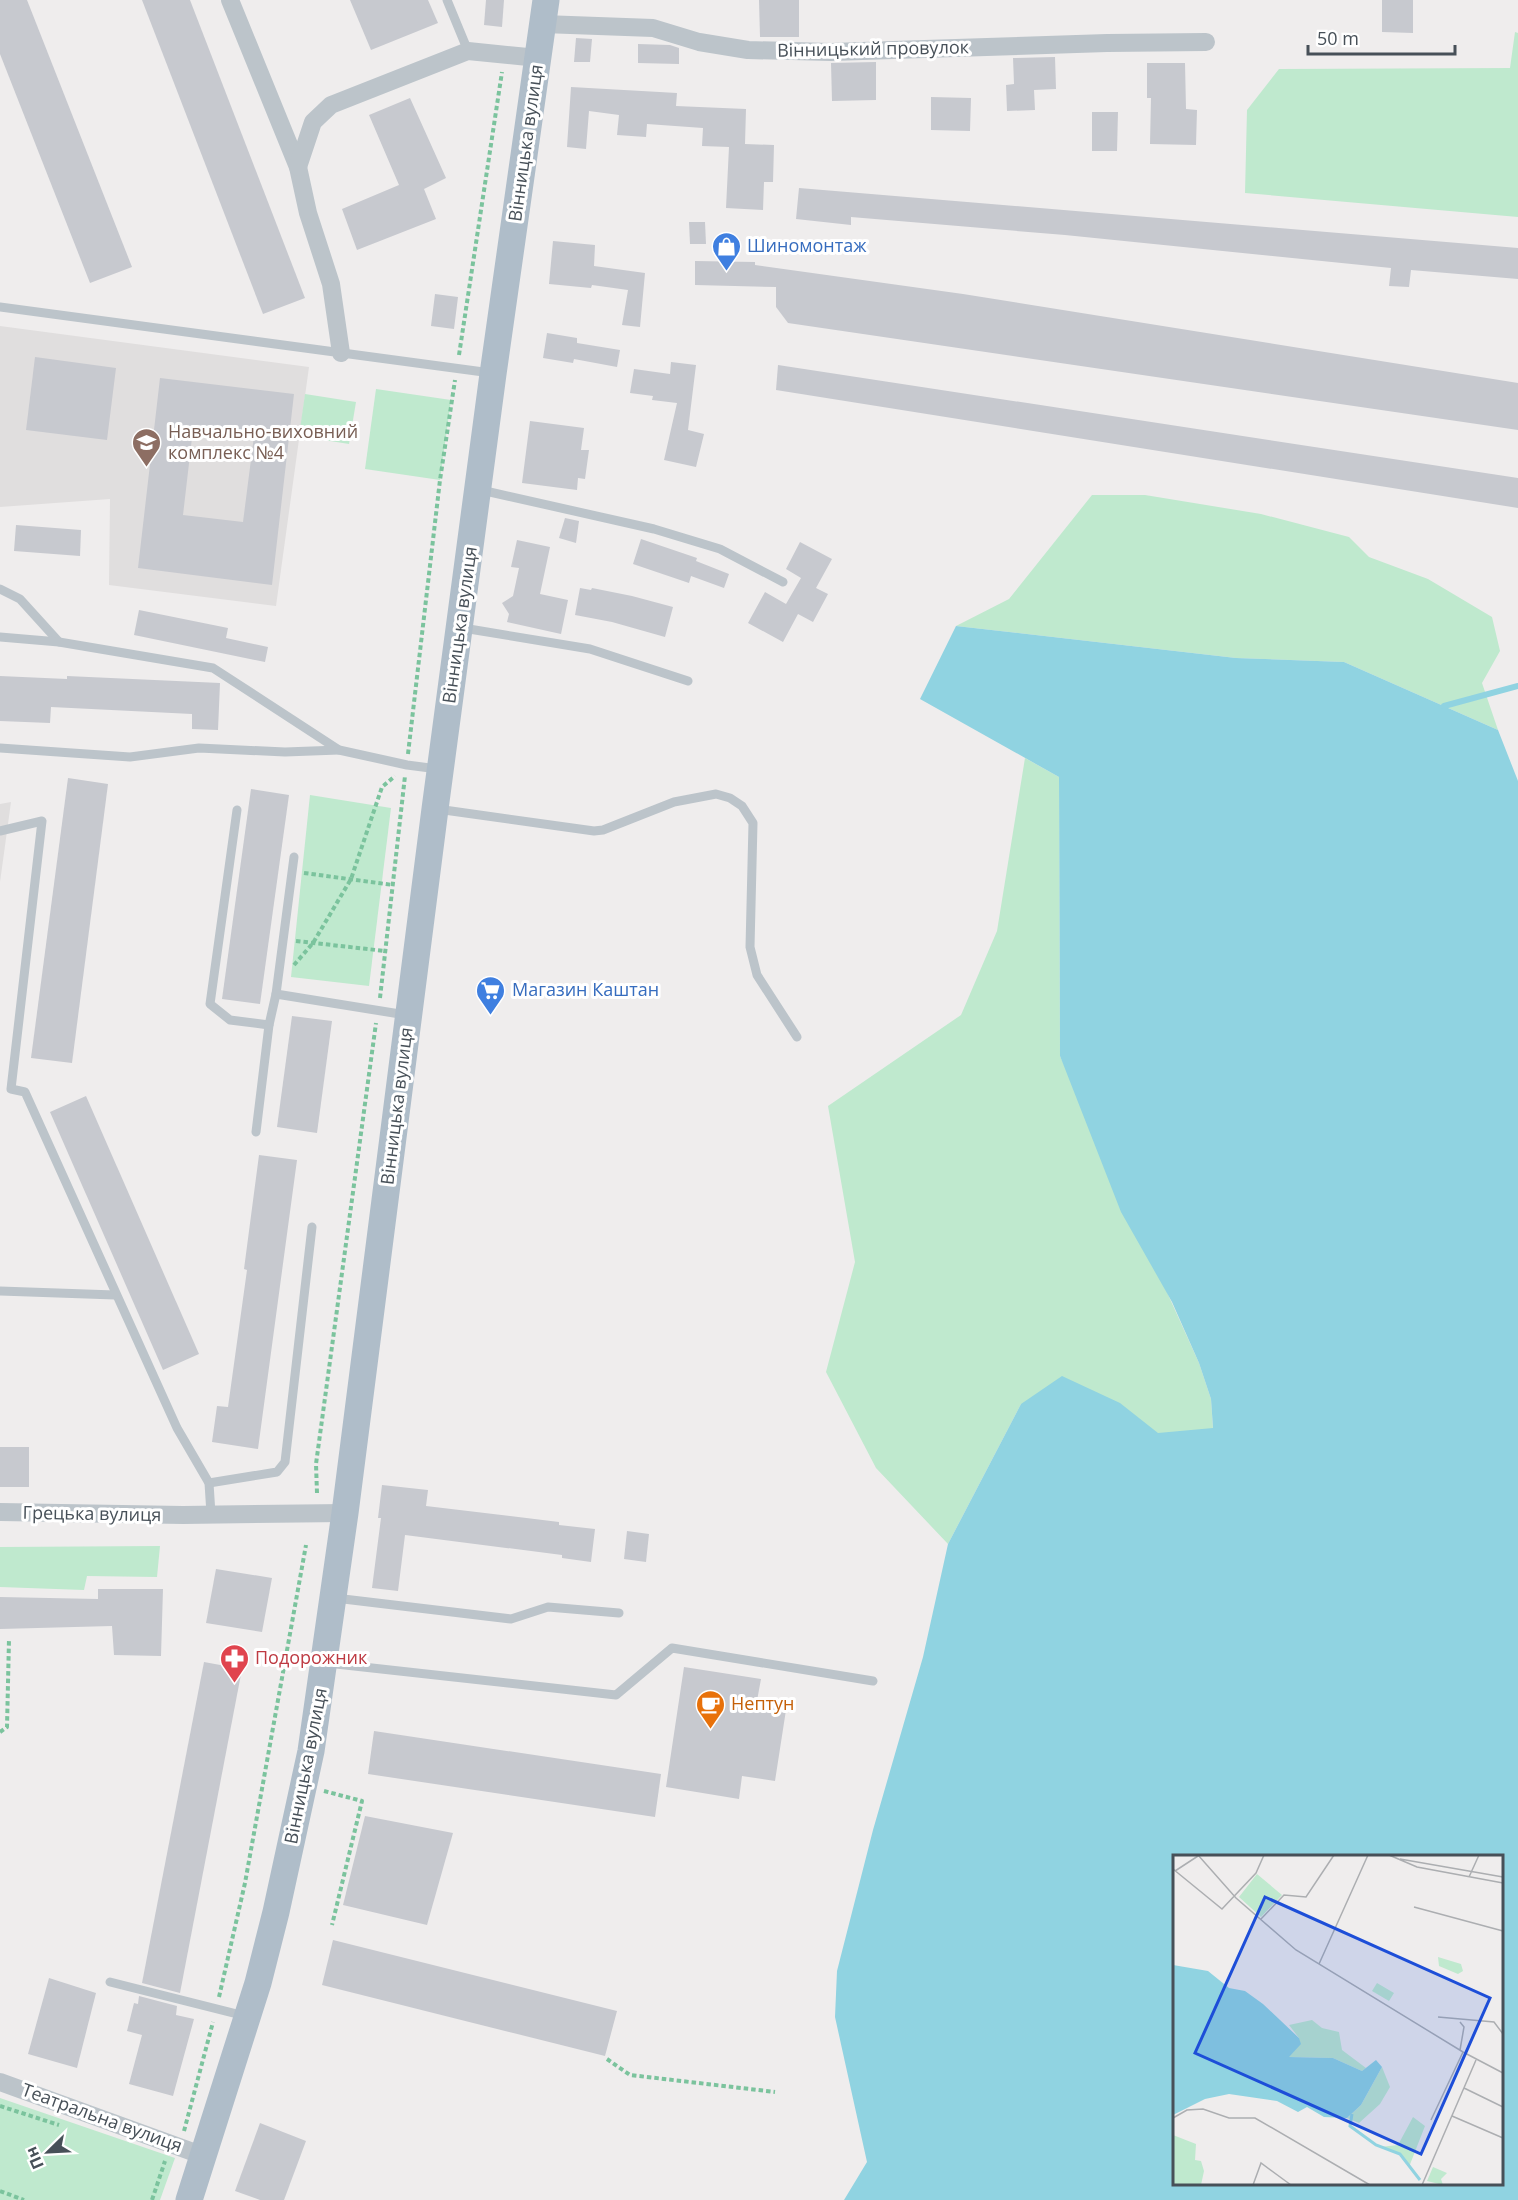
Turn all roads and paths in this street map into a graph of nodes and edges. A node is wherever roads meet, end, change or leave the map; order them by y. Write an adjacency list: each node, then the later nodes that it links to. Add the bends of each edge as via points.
1 (230, 0): 9 (street)
2 (447, 0): 6 (lane)
3 (560, 0): 4 (main road)
4 (544, 12): 5 (street, Вінницький провулок, via 653,28 699,42 748,50 831,52); 8 (main road, Вінницька вулиця)
5 (1206, 42)
6 (468, 51): 7 (street); 9 (street, via 331,105 313,122)
7 (504, 55): 8 (street); 12 (path)
8 (538, 58): 13 (main road, Вінницька вулиця)
9 (298, 167): 11 (street, via 331,284)
10 (0, 308): 11 (lane)
11 (341, 353): 12 (lane)
12 (457, 368): 13 (lane); 23 (path)
13 (493, 374): 14 (main road, Вінницька вулиця)
14 (478, 489): 15 (lane, via 654,529 720,549); 17 (main road, Вінницька вулиця)
15 (783, 582)
16 (0, 589): 19 (lane, via 20,599)
17 (461, 627): 20 (lane, via 590,649); 24 (main road, Вінницька вулиця)
18 (0, 637): 19 (lane)
19 (59, 642): 22 (lane, via 213,668)
20 (688, 681)
21 (0, 748): 22 (lane, via 130,757 199,748)
22 (339, 750): 23 (lane)
23 (407, 765): 24 (lane); 30 (path, via 382,787); 31 (path)
24 (441, 770): 25 (main road, Вінницька вулиця)
25 (435, 809): 38 (main road, Вінницька вулиця); 40 (lane, via 594,831 674,802 716,794 730,798 742,806 753,823 752,960 757,975)
26 (237, 810): 39 (lane, via 210,1004 230,1020)
27 (0, 831): 44 (lane, via 42,821 11,1089 25,1092)
28 (294, 857): 29 (lane)
29 (292, 871): 30 (path); 32 (lane)
30 (351, 879): 31 (path); 33 (path)
31 (393, 885): 34 (path)
32 (283, 940): 33 (path); 35 (lane)
33 (313, 943): 34 (path); 35 (path)
34 (385, 951): 37 (path)
35 (278, 983): 36 (lane)
36 (276, 994): 37 (lane); 39 (lane)
37 (378, 1011): 38 (lane); 46 (path, via 316,1464)
38 (408, 1016): 48 (main road, Вінницька вулиця)
39 (269, 1025): 41 (lane)
40 (797, 1037)
41 (256, 1132)
42 (312, 1227): 45 (lane, via 285,1462 277,1472)
43 (0, 1291): 44 (lane)
44 (115, 1295): 45 (lane, via 177,1428)
45 (209, 1483): 49 (lane)
46 (317, 1492)
47 (0, 1512): 49 (street, Грецька вулиця)
48 (345, 1513): 49 (street, Грецька вулиця); 51 (main road, Вінницька вулиця)
49 (211, 1514)
50 (306, 1545): 60 (path, via 245,1883)
51 (333, 1598): 52 (lane, via 511,1618 548,1607); 54 (main road, Вінницька вулиця)
52 (620, 1613)
53 (9, 1639): 56 (path, via 7,1726)
54 (324, 1663): 55 (lane, via 616,1695 672,1648); 61 (main road, Вінницька вулиця, via 311,1751)
55 (873, 1681)
56 (0, 1732)
57 (322, 1791): 58 (path, via 362,1801)
58 (332, 1925)
59 (110, 1982): 60 (lane)
60 (216, 2009): 61 (lane); 67 (path)
61 (248, 2017): 68 (main road, Вінницька вулиця)
62 (607, 2059): 64 (path, via 630,2075)
63 (0, 2082): 67 (street, Театральна вулиця)
64 (775, 2092)
65 (0, 2106): 66 (path)
66 (66, 2128)
67 (180, 2146): 68 (street, Театральна вулиця)
68 (204, 2156): 73 (main road, Вінницька вулиця)
69 (154, 2157): 72 (path, via 165,2161)
70 (0, 2191): 71 (path)
71 (24, 2200)
72 (152, 2200)
73 (189, 2200)

